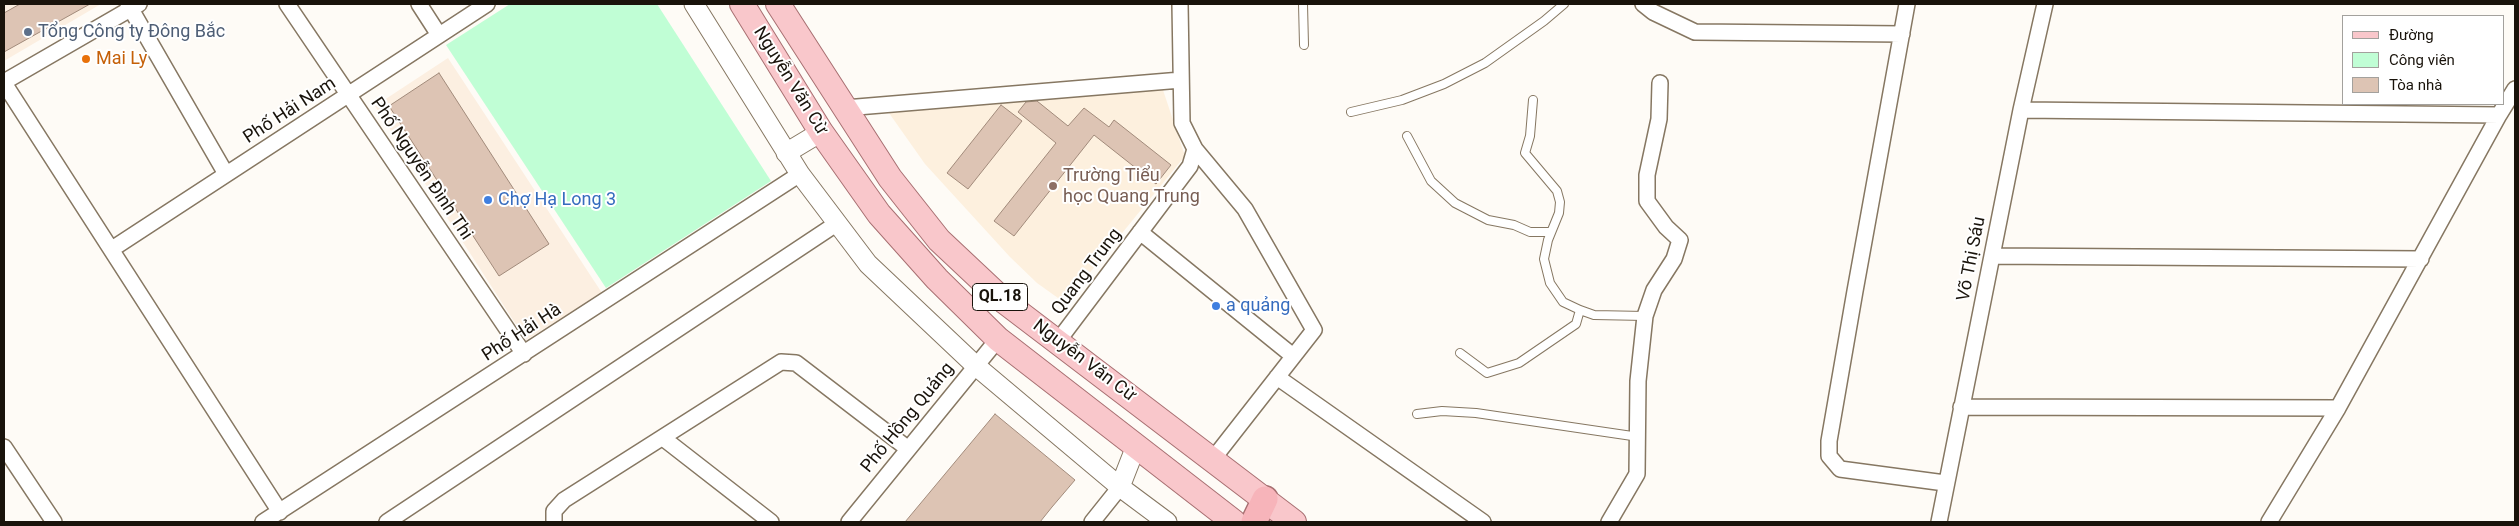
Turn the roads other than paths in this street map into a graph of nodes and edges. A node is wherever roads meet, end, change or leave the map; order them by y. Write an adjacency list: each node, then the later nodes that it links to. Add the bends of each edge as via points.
1 (287, 4): 21 (street, Phố Nguyễn Đình Thi)
2 (419, 4): 15 (street)
3 (487, 4): 15 (street, Phố Hải Nam)
4 (694, 4): 30 (street)
5 (742, 4): 27 (main road, Nguyễn Văn Cừ / QL.18)
6 (778, 4): 23 (main road, Nguyễn Văn Cừ / QL.18)
7 (1180, 4): 17 (street)
8 (1303, 4): 16 (lane)
9 (1564, 4): 25 (lane, via 1485,63 1444,84 1402,100)
10 (1644, 4): 14 (street, via 1653,12 1695,32)
11 (1907, 4): 14 (street)
12 (2045, 4): 24 (street, Võ Thị Sáu)
13 (133, 5): 18 (street); 31 (street)
14 (1902, 34): 57 (street, via 1829,441 1829,456 1840,469)
15 (439, 35): 21 (street, Phố Hải Nam)
16 (1304, 45)
17 (1180, 80): 23 (street); 29 (street, via 1182,122)
18 (4, 83): 36 (street)
19 (1660, 84): 40 (street, via 1660,120 1647,175 1647,201 1680,240 1674,259 1654,290)
20 (2515, 89): 26 (street)
21 (349, 96): 31 (street, Phố Hải Nam); 44 (street, Phố Nguyễn Đình Thi)
22 (1533, 100): 35 (lane, via 1525,153 1557,190 1559,214)
23 (845, 108): 42 (main road, Nguyễn Văn Cừ / QL.18, via 890,178 939,240 1005,302)
24 (2021, 110): 26 (street); 37 (street, Võ Thị Sáu)
25 (1350, 112)
26 (2499, 115): 38 (street)
27 (822, 132): 30 (street); 41 (main road, Nguyễn Văn Cừ / QL.18, via 879,214 937,279)
28 (1407, 136): 35 (lane, via 1431,181 1455,203 1488,220 1530,232)
29 (1195, 149): 34 (street, Quang Trung, via 1190,166); 45 (street, via 1245,209 1314,330)
30 (786, 153): 32 (street)
31 (226, 174): 36 (street, Phố Hải Nam)
32 (800, 174): 33 (street); 44 (street, Phố Hải Hà)
33 (836, 224): 46 (street, via 868,264); 64 (street)
34 (1140, 232): 42 (street, Quang Trung); 45 (street)
35 (1551, 232): 39 (lane, via 1544,259 1550,283 1564,302)
36 (112, 248): 60 (street)
37 (1992, 256): 38 (street); 48 (street, Võ Thị Sáu)
38 (2421, 259): 49 (street)
39 (1580, 310): 40 (lane, via 1594,315); 43 (lane, via 1576,324 1519,363 1488,373)
40 (1645, 316): 51 (street, via 1638,381)
41 (998, 339): 46 (street, Phố Hồng Quảng); 53 (main road, Nguyễn Văn Cừ / QL.18)
42 (1058, 341): 56 (main road, Nguyễn Văn Cừ / QL.18)
43 (1460, 352)
44 (524, 354): 60 (street, Phố Hải Hà)
45 (1293, 356): 47 (street)
46 (976, 366): 55 (street, Phố Hồng Quảng); 58 (street)
47 (1277, 377): 56 (street); 72 (street)
48 (1961, 406): 49 (street); 57 (street, Võ Thị Sáu)
49 (2338, 408): 75 (street)
50 (1417, 414): 51 (lane, via 1442,410 1476,413)
51 (1639, 437): 73 (street, via 1636,474)
52 (663, 438): 55 (street, via 774,366 789,361 803,368); 65 (street, via 557,505); 66 (street)
53 (1136, 446): 58 (street); 69 (main road, Nguyễn Văn Cừ / QL.18)
54 (4, 447): 62 (street)
55 (907, 448): 67 (street, Phố Hồng Quảng)
56 (1213, 459): 59 (main road, Nguyễn Văn Cừ / QL.18)
57 (1946, 483): 74 (street, Võ Thị Sáu)
58 (1120, 487): 61 (street); 68 (street)
59 (1265, 499): 70 (highway); 71 (main road, Nguyễn Văn Cừ / QL.18)
60 (280, 512): 63 (street, Phố Hải Hà)
61 (1160, 520)
62 (54, 522)
63 (263, 522)
64 (388, 522)
65 (554, 522)
66 (771, 522)
67 (848, 522)
68 (1092, 522)
69 (1234, 522)
70 (1254, 522)
71 (1294, 522)
72 (1483, 522)
73 (1609, 522)
74 (1939, 522)
75 (2269, 522)

